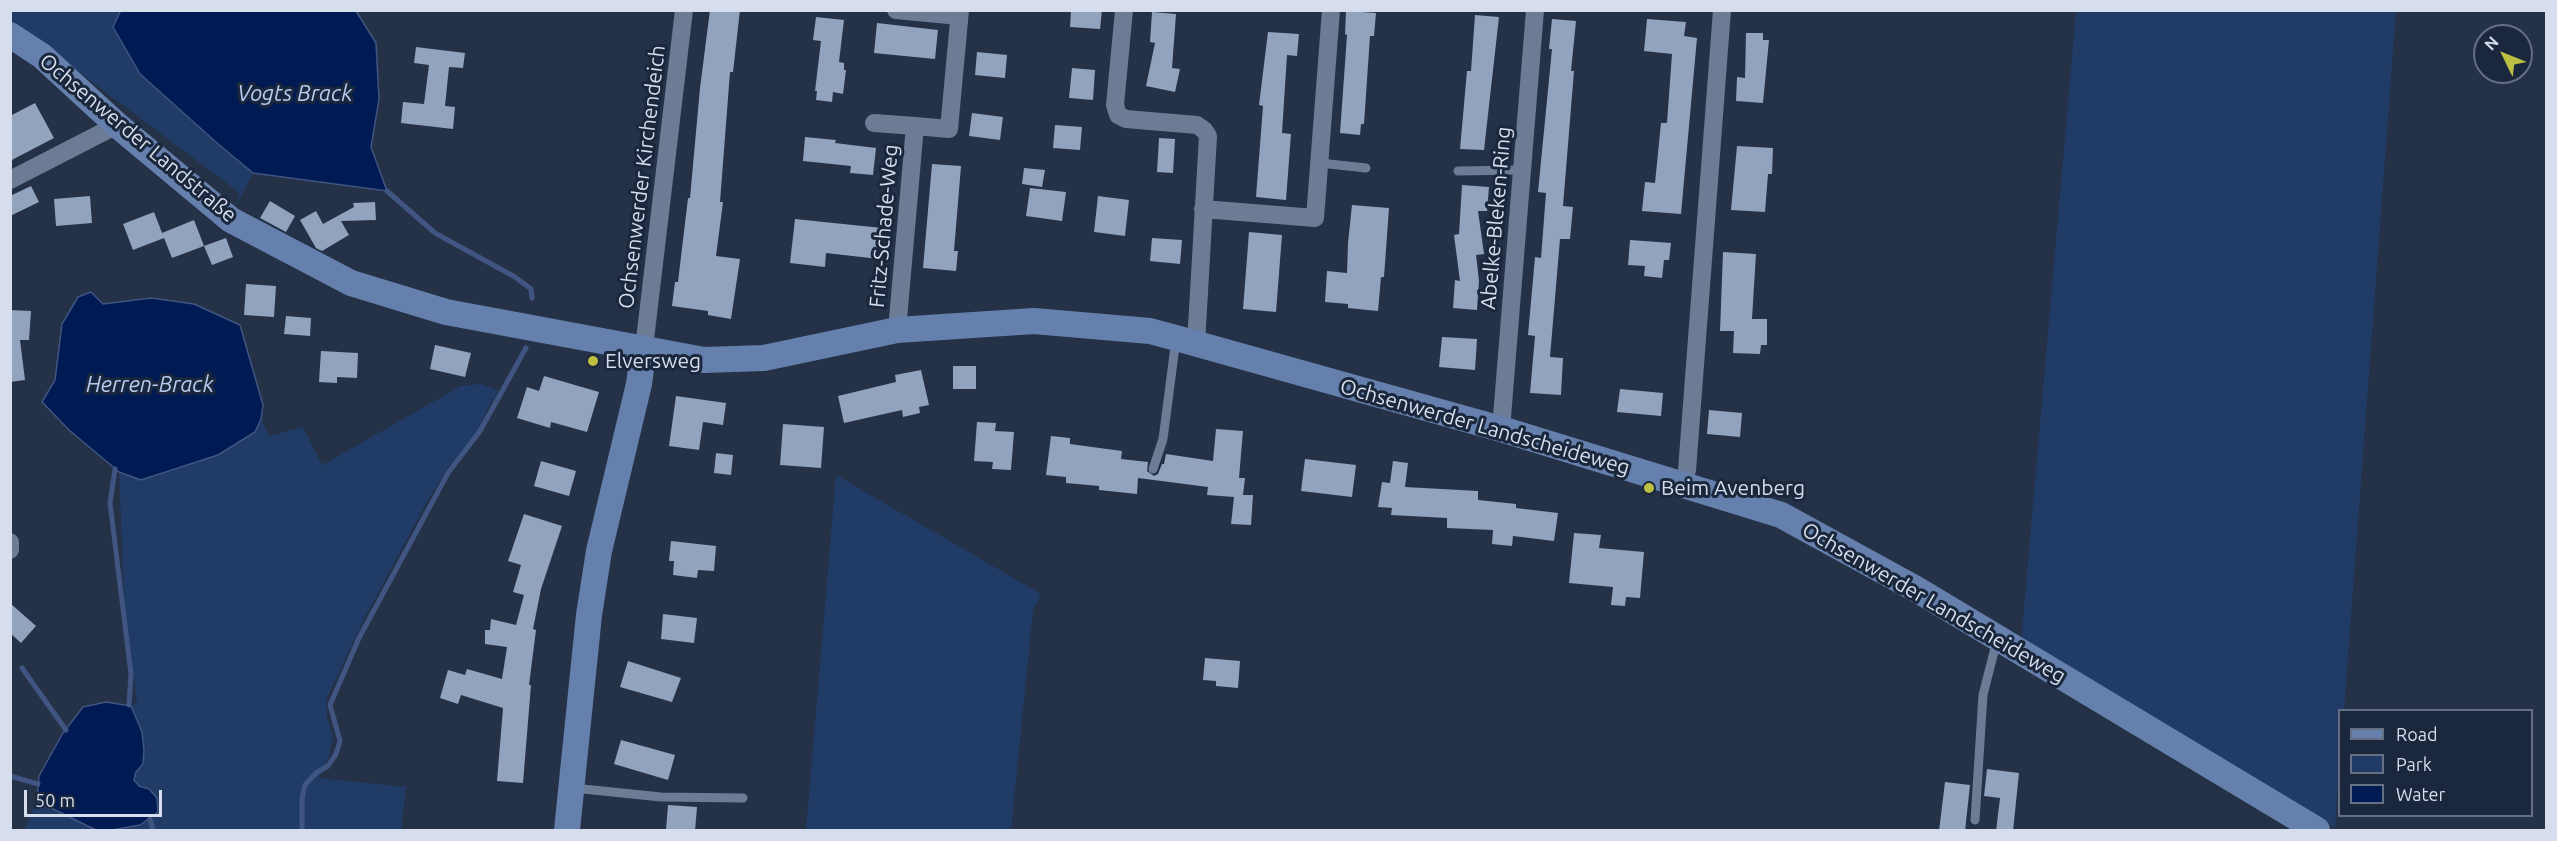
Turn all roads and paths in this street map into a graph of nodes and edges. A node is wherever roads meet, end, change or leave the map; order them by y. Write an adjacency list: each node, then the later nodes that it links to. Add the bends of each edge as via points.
1 (684, 10): 20 (street, Ochsenwerder Kirchendeich)
2 (896, 10): 7 (street)
3 (1124, 10): 17 (street, via 1115,110 1126,119 1197,125 1204,130 1208,136)
4 (1331, 10): 12 (street)
5 (1535, 10): 14 (street, Abelke-Bleken-Ring)
6 (1722, 10): 23 (street)
7 (959, 13): 11 (street, Fritz-Schade-Weg, via 949,129)
8 (10, 34): 10 (street, Ochsenwerder Landstraße, via 42,56)
9 (874, 123): 11 (street, Fritz-Schade-Weg)
10 (117, 125): 16 (street); 20 (street, Ochsenwerder Landstraße, via 231,220 351,284 446,312)
11 (915, 126): 18 (street, Fritz-Schade-Weg)
12 (1320, 163): 13 (lane); 17 (street, via 1315,218)
13 (1366, 168)
14 (1522, 170): 15 (lane); 21 (street, Abelke-Bleken-Ring)
15 (1458, 171)
16 (10, 180)
17 (1203, 209): 19 (street)
18 (897, 330): 19 (street, Ochsenwerder Landscheideweg, via 1034,321 1150,331); 20 (street, Ochsenwerder Landscheideweg, via 764,358 704,360)
19 (1186, 341): 21 (street, Ochsenwerder Landscheideweg); 22 (lane)
20 (644, 348): 27 (street, via 589,615)
21 (1502, 429): 23 (street, Ochsenwerder Landscheideweg)
22 (1153, 469)
23 (1683, 485): 26 (street, Ochsenwerder Landscheideweg, via 1781,514)
24 (10, 542): 25 (street)
25 (10, 550)
26 (1998, 638): 29 (lane, via 1983,695); 31 (street, Ochsenwerder Landscheideweg)
27 (571, 788): 28 (lane, via 661,797); 30 (street)
28 (743, 798)
29 (1974, 820)
30 (567, 831)
31 (2317, 831)

